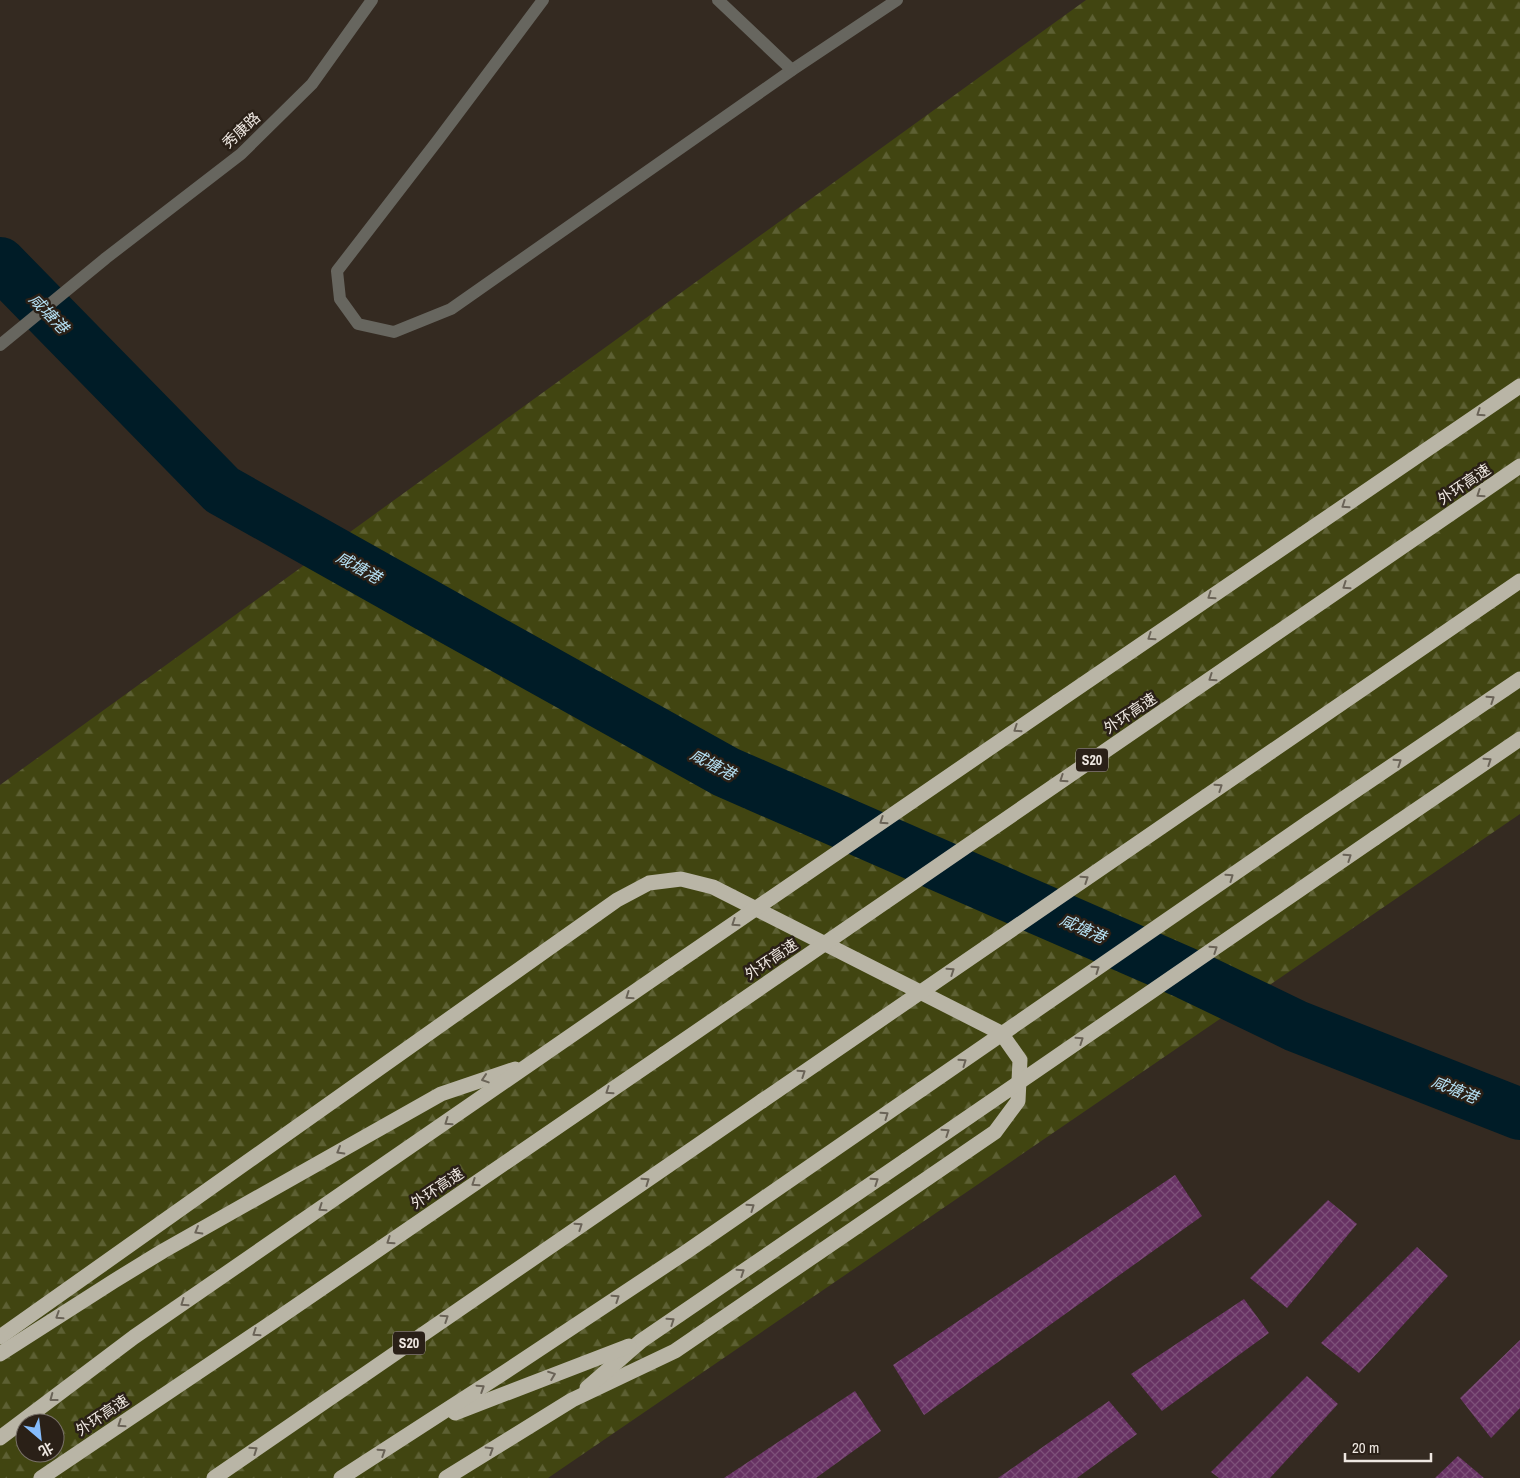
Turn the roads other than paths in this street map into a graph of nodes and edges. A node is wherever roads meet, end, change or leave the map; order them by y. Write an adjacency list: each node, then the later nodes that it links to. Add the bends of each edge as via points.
1 (372, 0): 6 (street, 秀康路, via 312,84 248,147)
2 (543, 0): 5 (street, via 337,271 340,299 358,324 394,332 451,310)
3 (718, 0): 5 (street)
4 (897, 0): 5 (street)
5 (792, 70)
6 (0, 345)
7 (1520, 386): 12 (highway, one-way to 12, bridge)
8 (1520, 466): 19 (highway, 外环高速 / S20, one-way to 19, bridge)
9 (1520, 581): 20 (highway, S20, one-way to 9, bridge)
10 (1520, 680): 17 (highway, one-way to 10, bridge, via 686,1252)
11 (1520, 739): 14 (highway, one-way to 11, bridge)
12 (531, 1064): 15 (highway, one-way to 15, via 441,1094 163,1251); 18 (highway, one-way to 18, via 134,1338)
13 (0, 1337): 16 (highway, via 617,900 648,884 681,879 713,887 1001,1032 1020,1060 1018,1101 995,1132 675,1351)
14 (641, 1341): 16 (highway); 17 (highway, one-way to 14)
15 (0, 1354)
16 (572, 1400): 22 (highway, one-way to 16)
17 (425, 1424): 21 (highway, one-way to 17)
18 (0, 1438)
19 (41, 1478)
20 (214, 1478)
21 (342, 1478)
22 (446, 1478)

